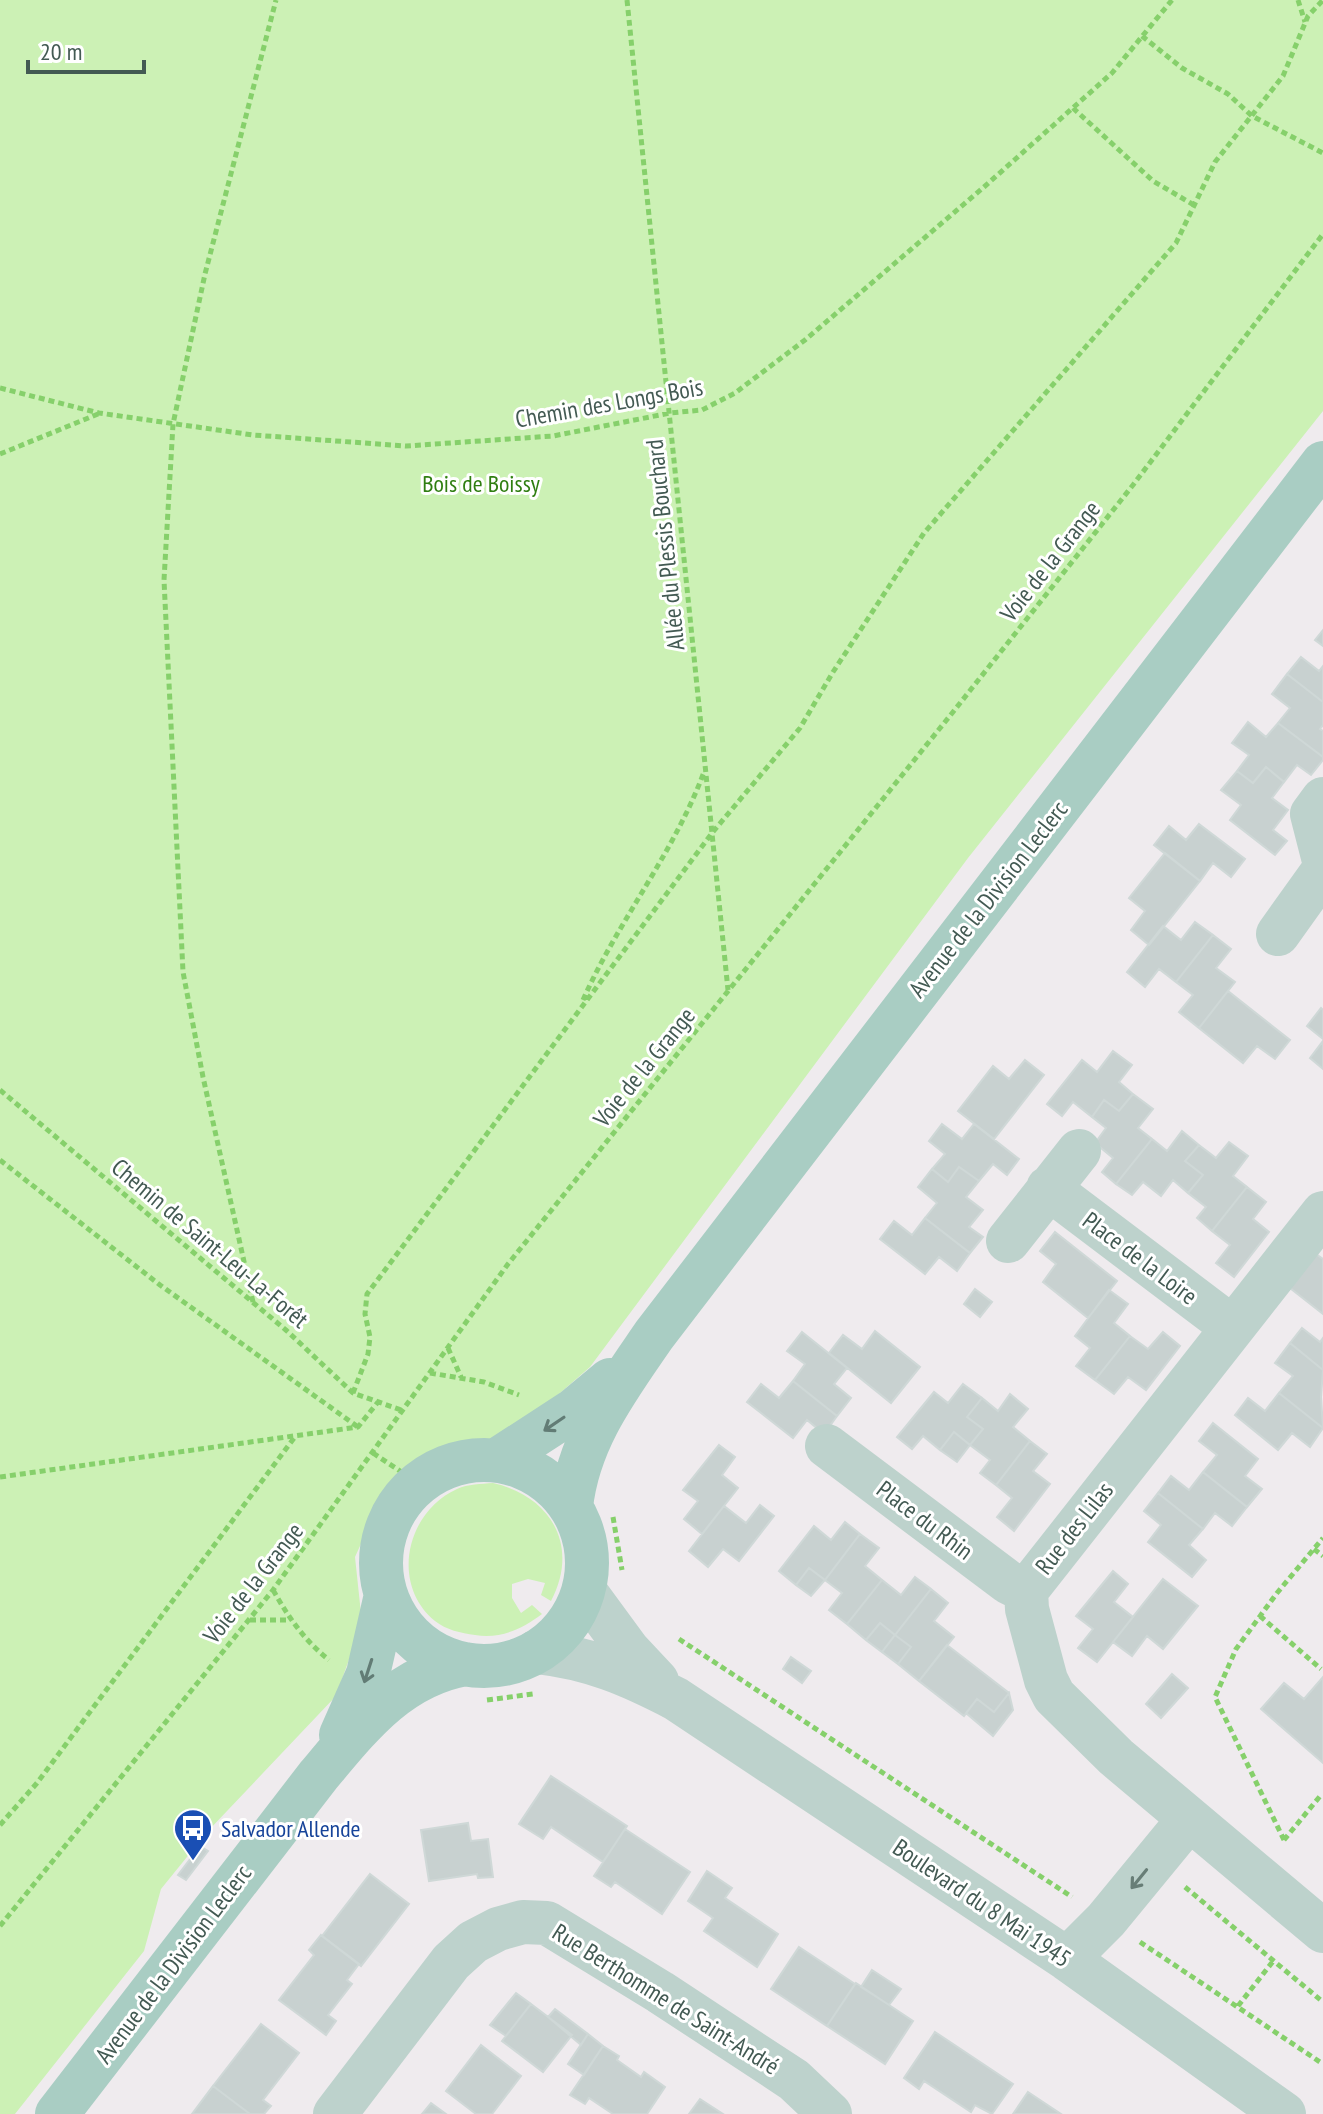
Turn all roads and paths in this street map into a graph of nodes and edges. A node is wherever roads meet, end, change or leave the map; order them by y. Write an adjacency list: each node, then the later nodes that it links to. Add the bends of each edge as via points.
1 (276, 0): 16 (path, via 205,274)
2 (627, 0): 15 (path, Allée du Plessis Bouchard)
3 (1172, 0): 7 (path, Chemin des Longs Bois)
4 (1298, 0): 6 (path)
5 (1323, 0): 6 (path)
6 (1305, 24): 9 (path, via 1283,76)
7 (1142, 36): 8 (path, Chemin des Longs Bois); 9 (path)
8 (1073, 108): 11 (path, via 1153,181); 15 (path, Chemin des Longs Bois, via 782,358 702,410)
9 (1252, 116): 10 (path); 11 (path, via 1215,162)
10 (1323, 153)
11 (1194, 205): 21 (path, via 1176,243 924,533 800,728)
12 (1323, 234): 25 (path, Voie de la Grange, via 1114,509)
13 (0, 388): 14 (path, Chemin des Longs Bois)
14 (99, 413): 16 (path, Chemin des Longs Bois); 17 (path)
15 (670, 413): 16 (path, Chemin des Longs Bois, via 553,436 406,446); 19 (path, Allée du Plessis Bouchard)
16 (173, 424): 33 (path, via 164,580 183,972)
17 (0, 454)
18 (1323, 463): 35 (main road, Avenue de la Division Leclerc)
19 (705, 768): 21 (path, Allée du Plessis Bouchard); 26 (path, via 691,808 602,958)
20 (1323, 799): 22 (street, via 1312,814)
21 (712, 833): 25 (path, Allée du Plessis Bouchard); 26 (path)
22 (1323, 857)
23 (1323, 871): 24 (street)
24 (1278, 934)
25 (728, 991): 36 (path, Voie de la Grange, via 508,1264)
26 (579, 1009): 39 (path, via 367,1294 368,1354)
27 (0, 1090): 33 (path, Chemin de Saint-Leu-La-Forêt)
28 (1079, 1151): 30 (street)
29 (0, 1160): 43 (path, via 160,1285)
30 (1048, 1188): 32 (street); 34 (street, Place de la Loire)
31 (1323, 1213): 34 (street, Rue des Lilas)
32 (1008, 1241)
33 (253, 1302): 39 (path, Chemin de Saint-Leu-La-Forêt)
34 (1232, 1327): 56 (street, Rue des Lilas)
35 (654, 1335): 42 (main road, Avenue de la Division Leclerc); 50 (main road, Avenue de la Division Leclerc, via 593,1428 576,1471)
36 (448, 1348): 37 (path, Voie de la Grange); 38 (path)
37 (430, 1373): 38 (path); 41 (path, Voie de la Grange)
38 (461, 1378): 42 (path, via 530,1399)
39 (353, 1393): 40 (path, Chemin de Saint-Leu-La-Forêt)
40 (378, 1402): 41 (path, Chemin de Saint-Leu-La-Forêt); 43 (path)
41 (404, 1411): 46 (path, Voie de la Grange)
42 (562, 1419): 47 (main road, Avenue de la Division Leclerc, one-way to 47)
43 (358, 1427): 44 (path)
44 (294, 1438): 48 (path); 72 (path, via 37,1783)
45 (827, 1446): 56 (street, Place du Rhin)
46 (373, 1453): 49 (path); 55 (path, Voie de la Grange)
47 (497, 1460): 49 (main road, via 469,1460); 50 (main road, via 531,1471)
48 (0, 1477)
49 (418, 1483): 57 (main road, via 389,1522 381,1558)
50 (590, 1507): 54 (path); 54 (main road, via 587,1564)
51 (1323, 1538): 52 (path)
52 (1314, 1549): 53 (path); 58 (path)
53 (1323, 1556)
54 (605, 1584): 61 (street, Boulevard du 8 Mai 1945); 63 (main road, via 549,1643)
55 (273, 1590): 59 (path, Voie de la Grange); 60 (path)
56 (1026, 1591): 71 (street, Rue des Lilas, via 1054,1696)
57 (386, 1595): 64 (main road, via 416,1640); 65 (main road, Avenue de la Division Leclerc, one-way to 65)
58 (1260, 1616): 62 (path); 73 (path, via 1236,1649 1215,1697)
59 (249, 1620): 60 (path); 77 (path, Voie de la Grange)
60 (290, 1620): 65 (path, via 309,1643)
61 (635, 1656): 66 (street, Boulevard du 8 Mai 1945); 76 (path, via 658,1626)
62 (1321, 1669)
63 (535, 1672): 64 (path); 64 (main road, via 501,1665); 66 (street, Boulevard du 8 Mai 1945, via 582,1659)
64 (475, 1682): 67 (main road, Avenue de la Division Leclerc, via 427,1675 395,1695)
65 (363, 1685): 67 (main road, Avenue de la Division Leclerc)
66 (676, 1699): 79 (street, Boulevard du 8 Mai 1945)
67 (318, 1776): 84 (main road, Avenue de la Division Leclerc)
68 (1321, 1795): 69 (path)
69 (1314, 1803): 70 (path); 73 (path)
70 (1323, 1808)
71 (1189, 1819): 74 (street, Rue des Lilas); 76 (street, one-way to 76)
72 (0, 1825)
73 (1284, 1840): 74 (path)
74 (1258, 1877): 78 (street, Rue des Lilas)
75 (1177, 1881): 80 (path)
76 (1106, 1920): 79 (street); 82 (path)
77 (0, 1926)
78 (1323, 1931)
79 (1067, 1959): 87 (street, Boulevard du 8 Mai 1945)
80 (1274, 1960): 81 (path); 82 (path)
81 (1323, 2002)
82 (1238, 2006): 83 (path)
83 (1323, 2064)
84 (57, 2114)
85 (335, 2114): 86 (street, Rue Berthomme de Saint-André, via 451,1962 473,1942 523,1922 547,1923 660,1992 794,2080)
86 (830, 2114)
87 (1284, 2114)

